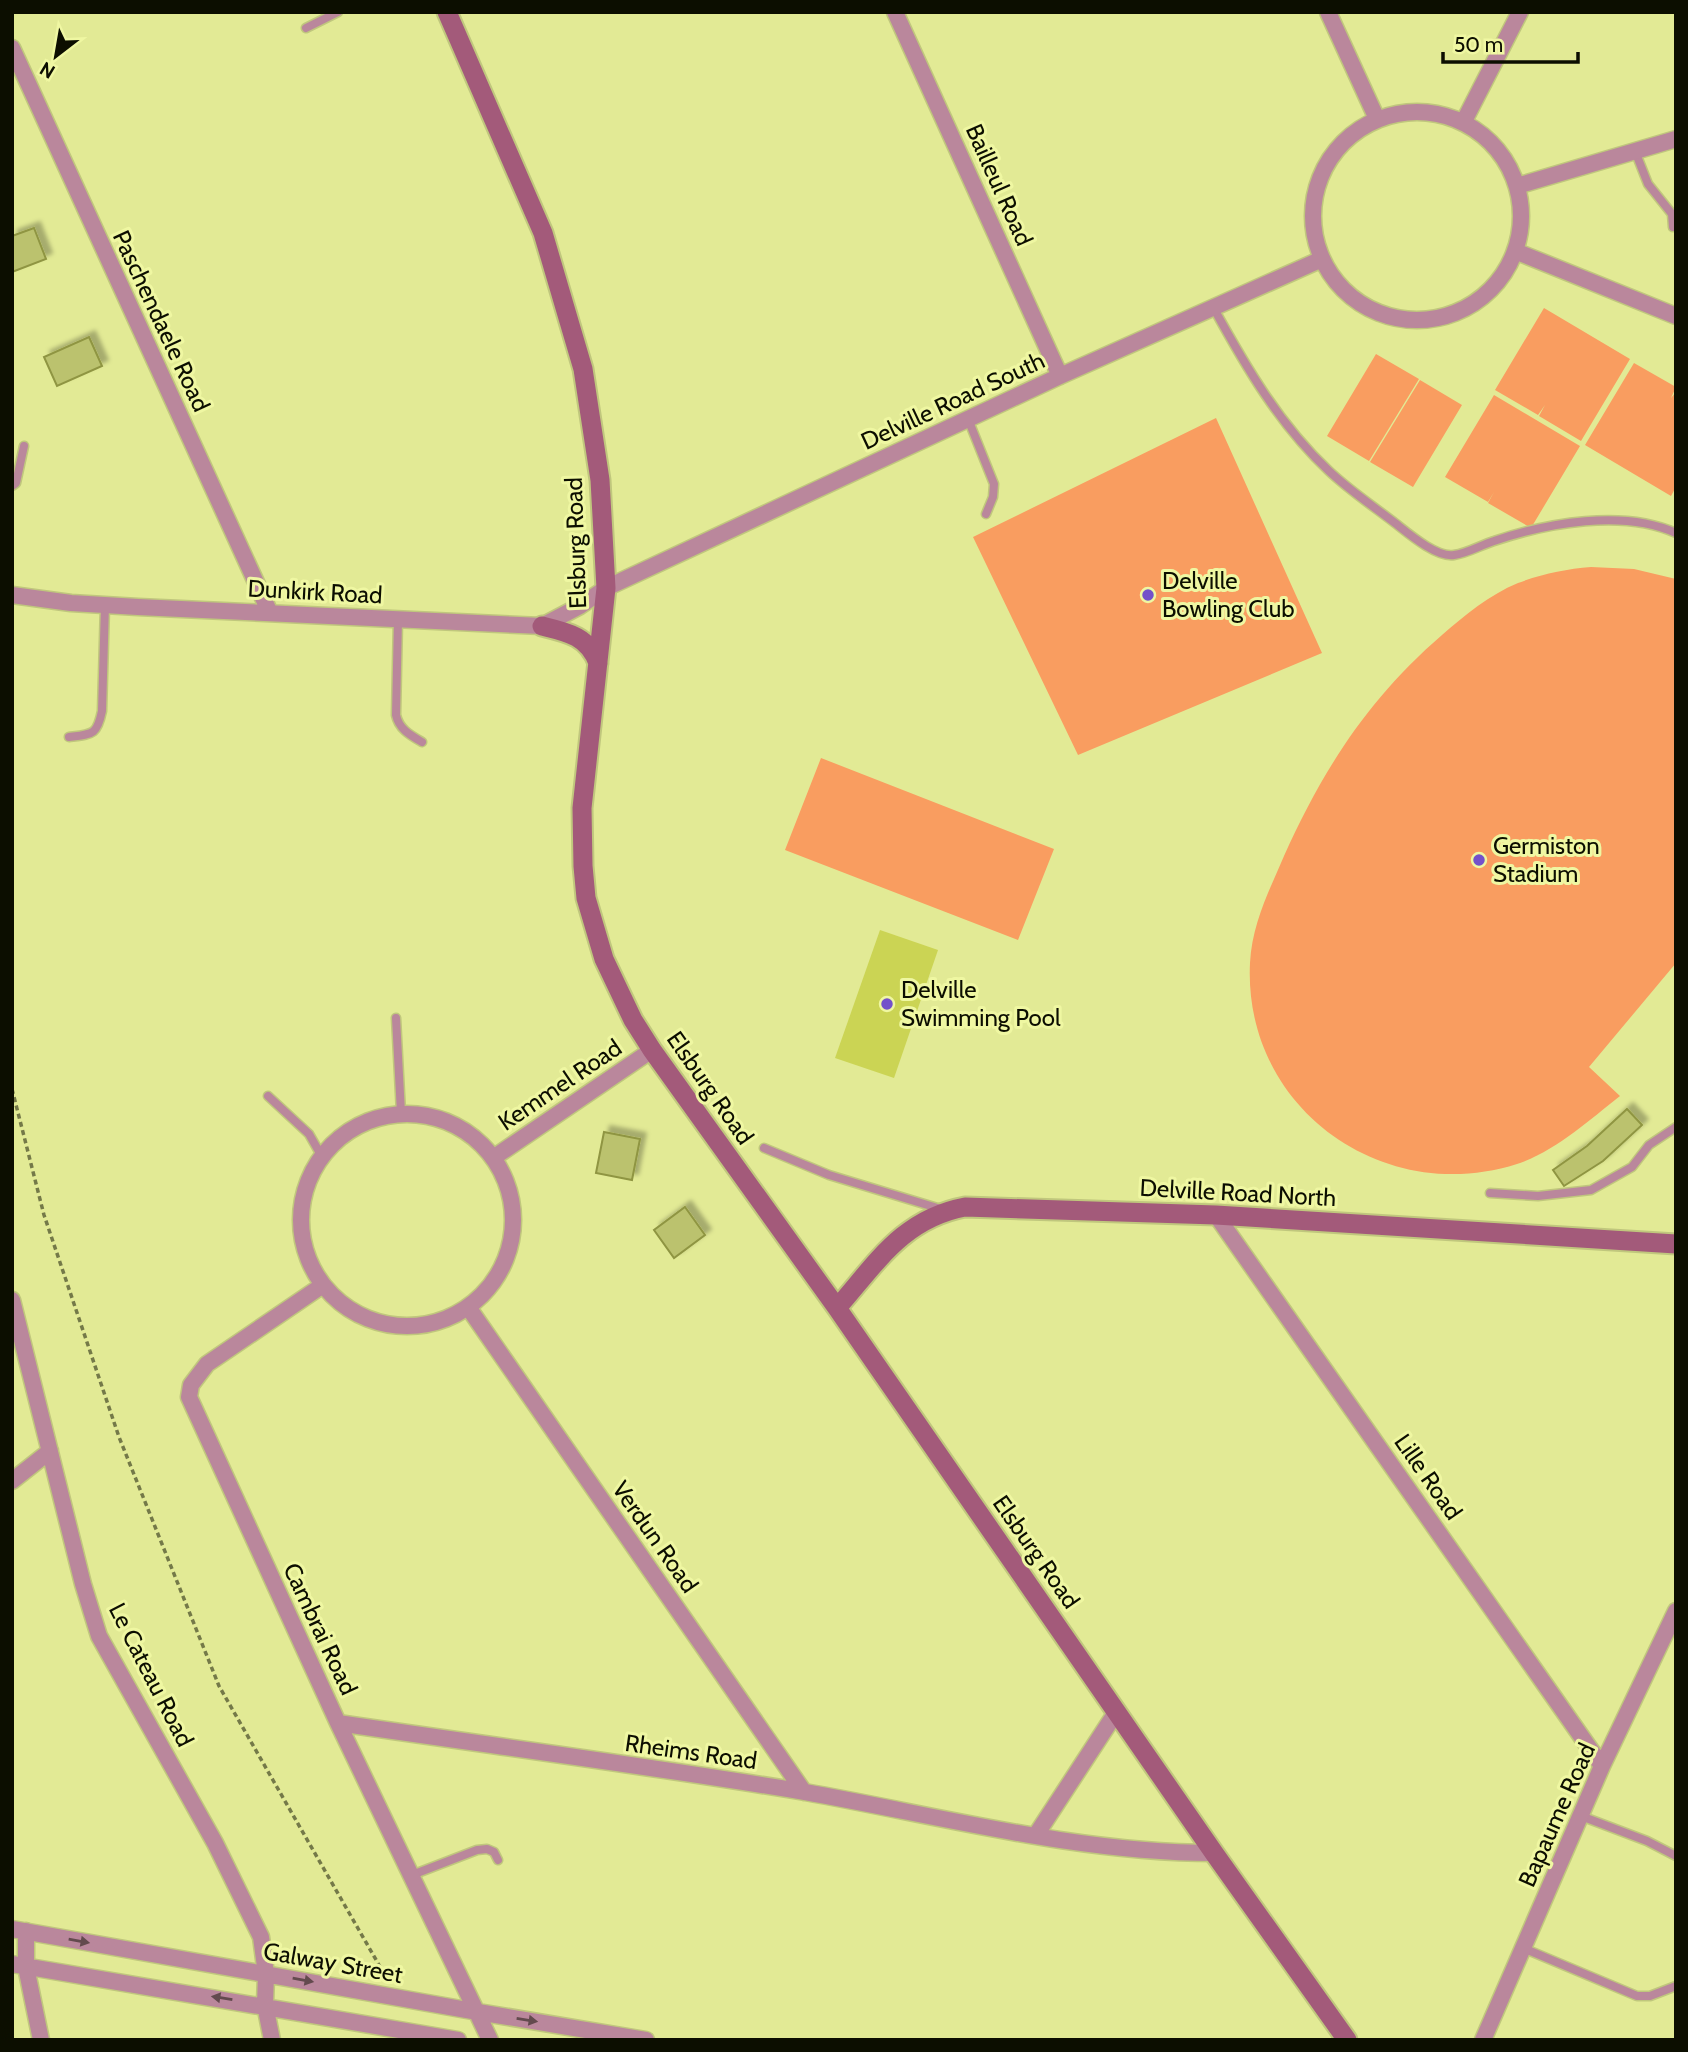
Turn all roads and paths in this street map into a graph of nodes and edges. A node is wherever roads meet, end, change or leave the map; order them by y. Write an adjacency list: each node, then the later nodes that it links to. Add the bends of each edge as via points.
1 (338, 12): 6 (lane)
2 (447, 12): 24 (main road, Elsburg Road, via 543,233 583,369 600,480)
3 (895, 12): 18 (street, Bailleul Road)
4 (1328, 12): 8 (street)
5 (1520, 12): 9 (street)
6 (306, 29)
7 (12, 48): 27 (street, Paschendaele Road)
8 (1377, 119): 9 (street, via 1420,112); 15 (street, via 1342,142 1320,177 1313,218)
9 (1463, 123): 12 (street, via 1496,149)
10 (1676, 139): 11 (street)
11 (1635, 151): 12 (street); 13 (lane, via 1648,184 1672,214)
12 (1517, 186): 14 (street, via 1521,212)
13 (1673, 227)
14 (1515, 251): 15 (street, via 1500,278 1479,300 1441,317 1421,320 1381,313 1362,304 1339,284); 17 (street)
15 (1322, 258): 16 (street, Delville Road South)
16 (1213, 307): 18 (street, Delville Road South); 23 (lane, via 1259,388 1329,471 1416,540 1439,552 1451,556 1495,540 1574,522 1638,523)
17 (1676, 316)
18 (1060, 376): 19 (street, Delville Road South)
19 (968, 419): 22 (lane, via 994,484); 24 (street, Delville Road South)
20 (24, 446): 21 (lane)
21 (12, 486)
22 (986, 514)
23 (1676, 533)
24 (606, 588): 29 (street); 30 (main road, Elsburg Road)
25 (12, 595): 26 (street, Dunkirk Road)
26 (105, 605): 27 (street, Dunkirk Road); 31 (lane, via 99,726 90,734)
27 (270, 613): 28 (street, Dunkirk Road)
28 (398, 619): 29 (street, Dunkirk Road); 32 (lane, via 396,715 398,724)
29 (542, 626): 30 (main road, via 579,637)
30 (598, 663): 34 (main road, Elsburg Road, via 582,808 586,898 604,958)
31 (69, 737)
32 (422, 742)
33 (396, 1018): 37 (lane)
34 (652, 1050): 41 (street, Kemmel Road); 49 (main road, Elsburg Road)
35 (12, 1089): 68 (path, via 44,1214 119,1437 219,1686 383,1972)
36 (268, 1096): 40 (lane, via 309,1133)
37 (401, 1113): 40 (street, via 357,1125); 41 (street, via 447,1121 468,1133)
38 (1676, 1127): 42 (lane, via 1649,1145 1632,1167 1591,1190 1538,1196)
39 (764, 1148): 43 (lane, via 829,1175)
40 (321, 1155): 46 (street, via 309,1175 300,1220 302,1244)
41 (494, 1158): 48 (street, via 512,1204 511,1243 496,1279)
42 (1490, 1193)
43 (946, 1210): 44 (main road, Delville Road North, via 984,1206); 49 (main road, Delville Road North, via 901,1237)
44 (1216, 1215): 45 (main road, Delville Road North); 55 (street, Lille Road)
45 (1676, 1244)
46 (323, 1285): 48 (street, via 353,1312 391,1325 432,1323); 54 (street, Cambrai Road, via 206,1364 191,1385 189,1397)
47 (12, 1300): 50 (street, Le Cateau Road)
48 (468, 1307): 56 (street, Verdun Road)
49 (836, 1308): 53 (main road, Elsburg Road)
50 (50, 1451): 51 (street); 66 (street, Le Cateau Road, via 99,1636 215,1843 261,1937)
51 (12, 1480)
52 (1676, 1611): 55 (street, Bapaume Road)
53 (1117, 1711): 58 (street); 59 (main road, Elsburg Road)
54 (338, 1723): 56 (street, Rheims Road); 62 (street, Cambrai Road)
55 (1602, 1766): 57 (street, Bapaume Road)
56 (804, 1792): 58 (street, Rheims Road)
57 (1581, 1816): 60 (lane); 64 (street, Bapaume Road)
58 (1036, 1835): 59 (street, Rheims Road, via 1162,1853)
59 (1214, 1853): 71 (main road, Elsburg Road)
60 (1676, 1856)
61 (498, 1860): 62 (lane, via 494,1852 477,1850)
62 (412, 1875): 70 (street, Cambrai Road)
63 (19, 1930): 65 (street); 66 (street, Galway Street, one-way to 66)
64 (1523, 1948): 67 (lane, via 1637,1996); 79 (street, Bapaume Road)
65 (19, 1965): 69 (street, one-way to 65); 72 (street)
66 (266, 1974): 68 (street, Galway Street, one-way to 68); 69 (street, Le Cateau Road)
67 (1676, 1986)
68 (407, 1999): 70 (street, Galway Street)
69 (265, 2005): 73 (street, Le Cateau Road); 74 (street)
70 (478, 2012): 75 (street, Cambrai Road); 76 (street, Galway Street, one-way to 76)
71 (1331, 2018): 77 (main road); 78 (main road, Elsburg Road)
72 (41, 2040)
73 (272, 2040)
74 (458, 2040)
75 (490, 2040)
76 (646, 2040)
77 (1341, 2040)
78 (1348, 2040)
79 (1483, 2040)

